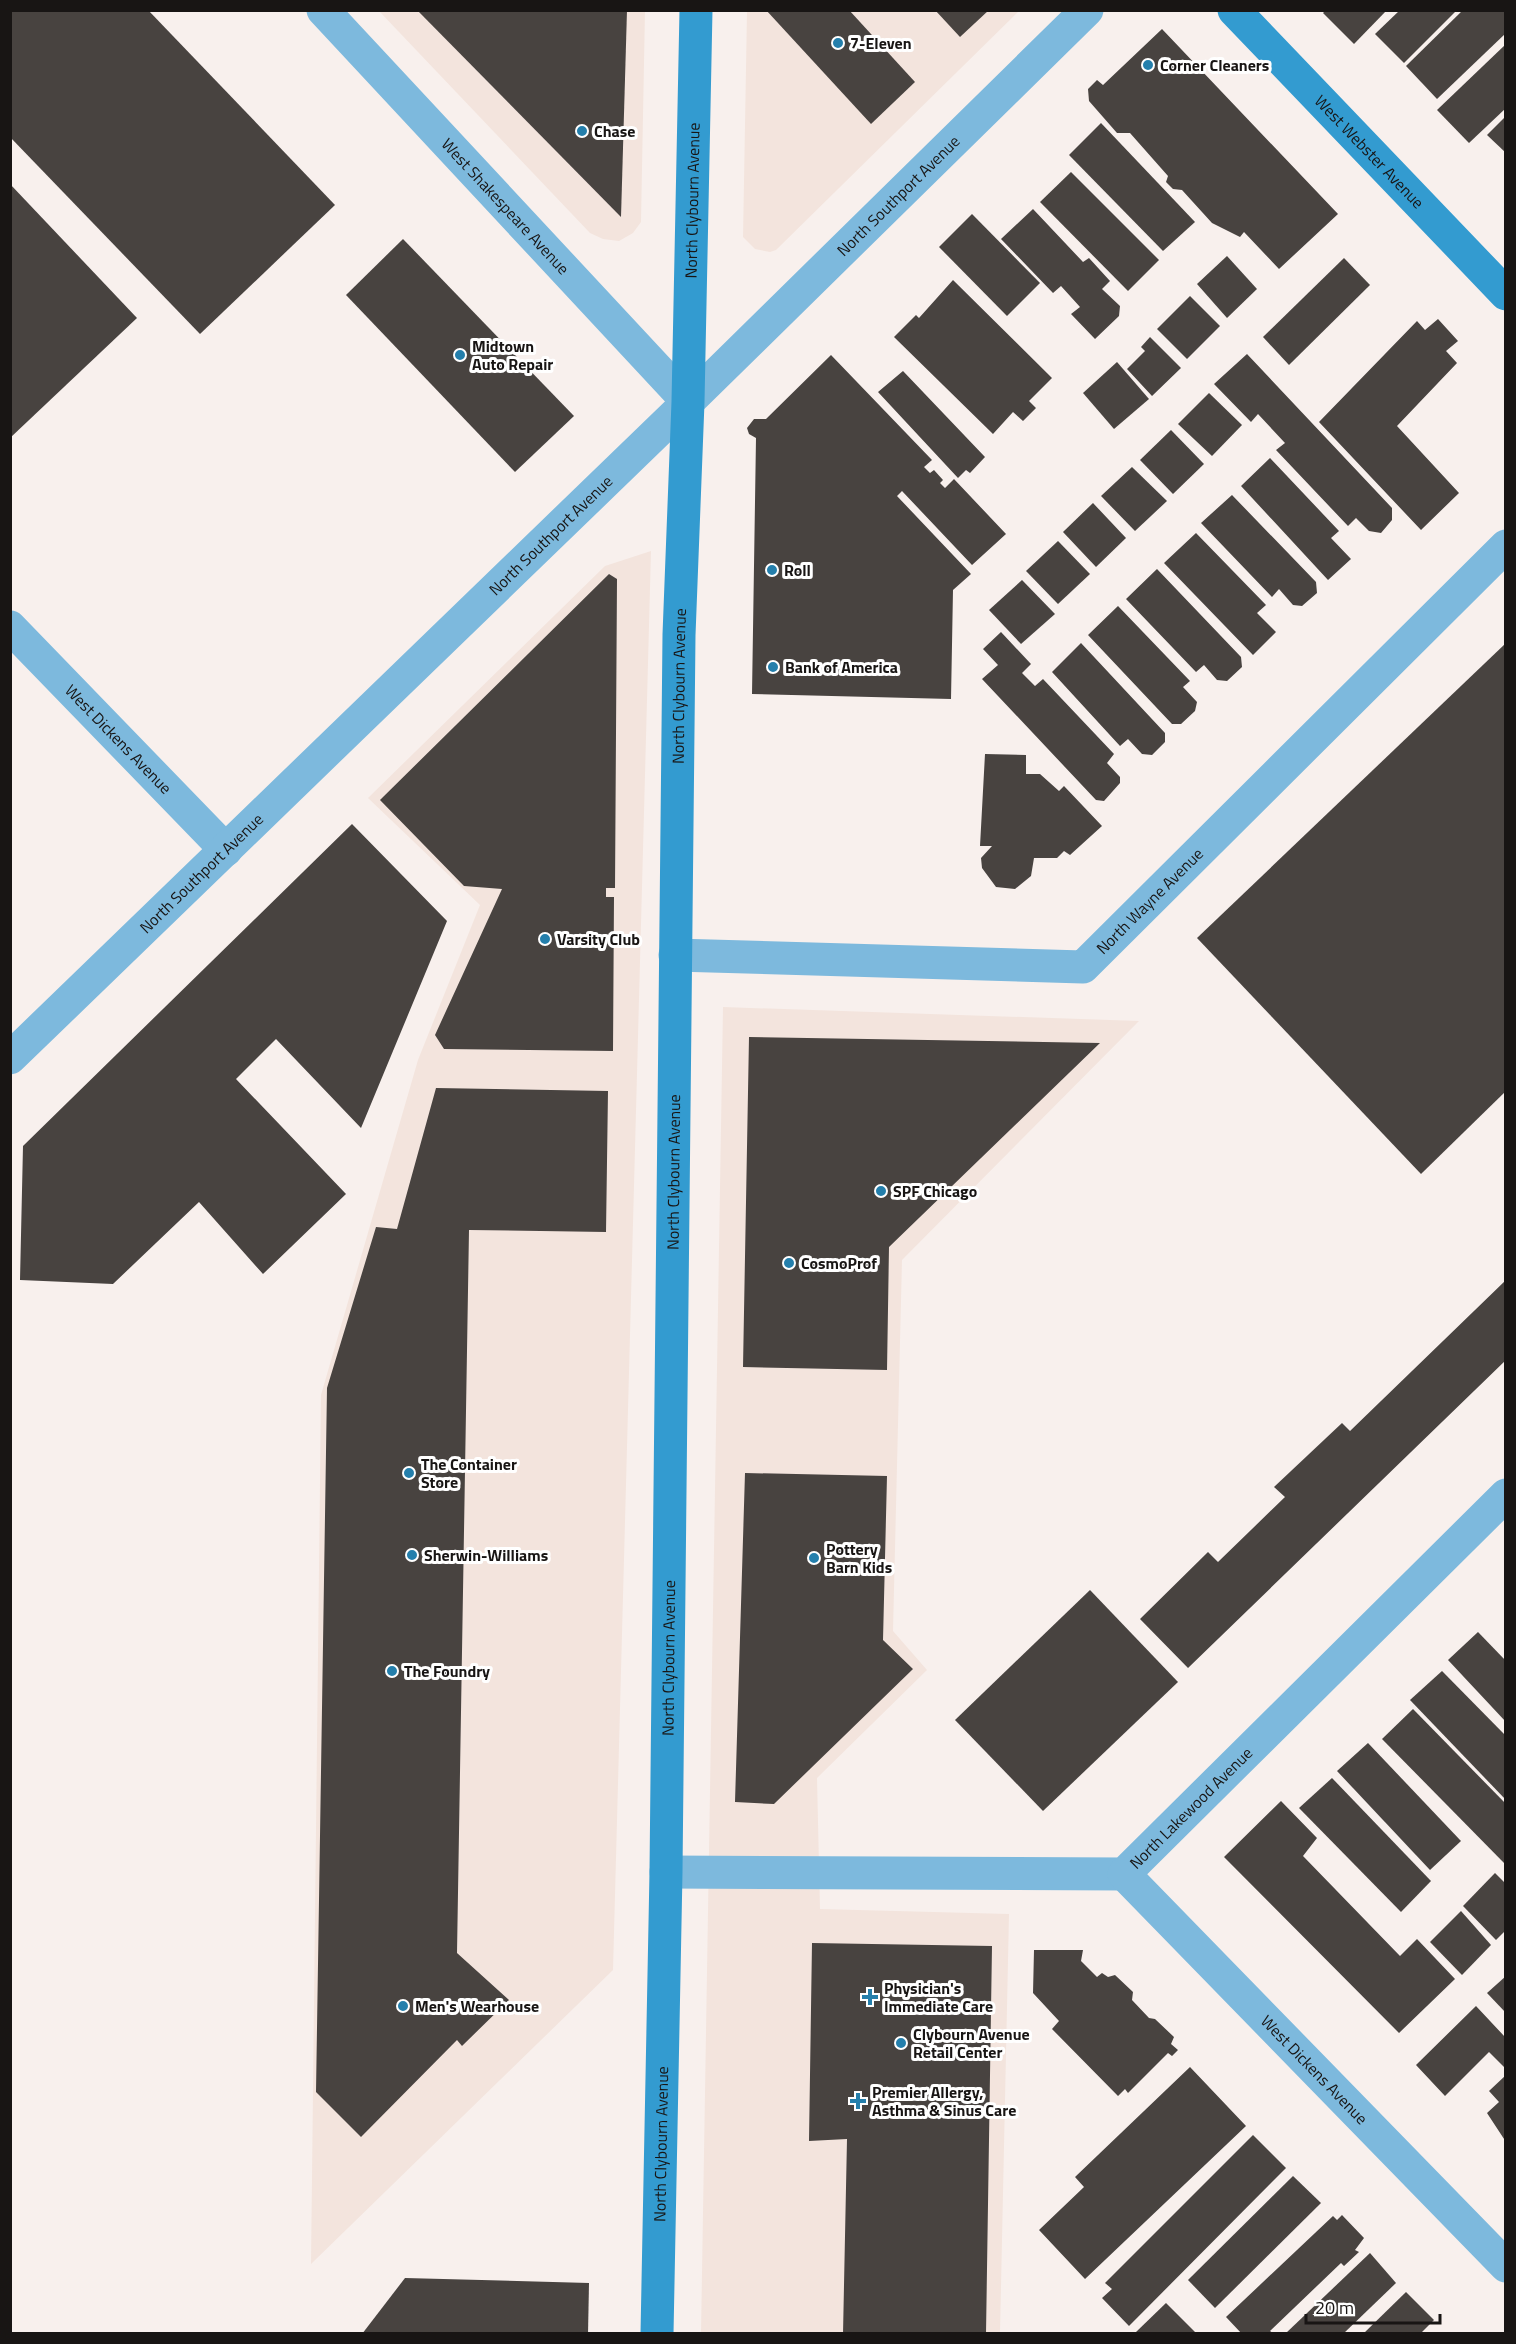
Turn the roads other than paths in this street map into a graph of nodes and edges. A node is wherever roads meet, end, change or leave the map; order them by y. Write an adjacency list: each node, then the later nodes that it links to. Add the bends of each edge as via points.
1 (323, 10): 6 (street, West Shakespeare Avenue)
2 (696, 10): 6 (main road, North Clybourn Avenue)
3 (1087, 10): 6 (street, North Southport Avenue)
4 (1234, 10): 5 (main road, West Webster Avenue)
5 (1506, 294)
6 (688, 402): 9 (street, North Southport Avenue); 10 (main road, North Clybourn Avenue, via 679,635)
7 (1506, 546): 10 (street, North Wayne Avenue, via 1083,968)
8 (10, 627): 9 (street, West Dickens Avenue)
9 (226, 850): 11 (street, North Southport Avenue)
10 (675, 955): 13 (main road, North Clybourn Avenue)
11 (10, 1059)
12 (1506, 1495): 14 (street, North Lakewood Avenue)
13 (666, 1872): 14 (street, North Lakewood Avenue); 16 (main road, North Clybourn Avenue)
14 (1124, 1874): 15 (street, West Dickens Avenue)
15 (1506, 2266)
16 (657, 2334)

